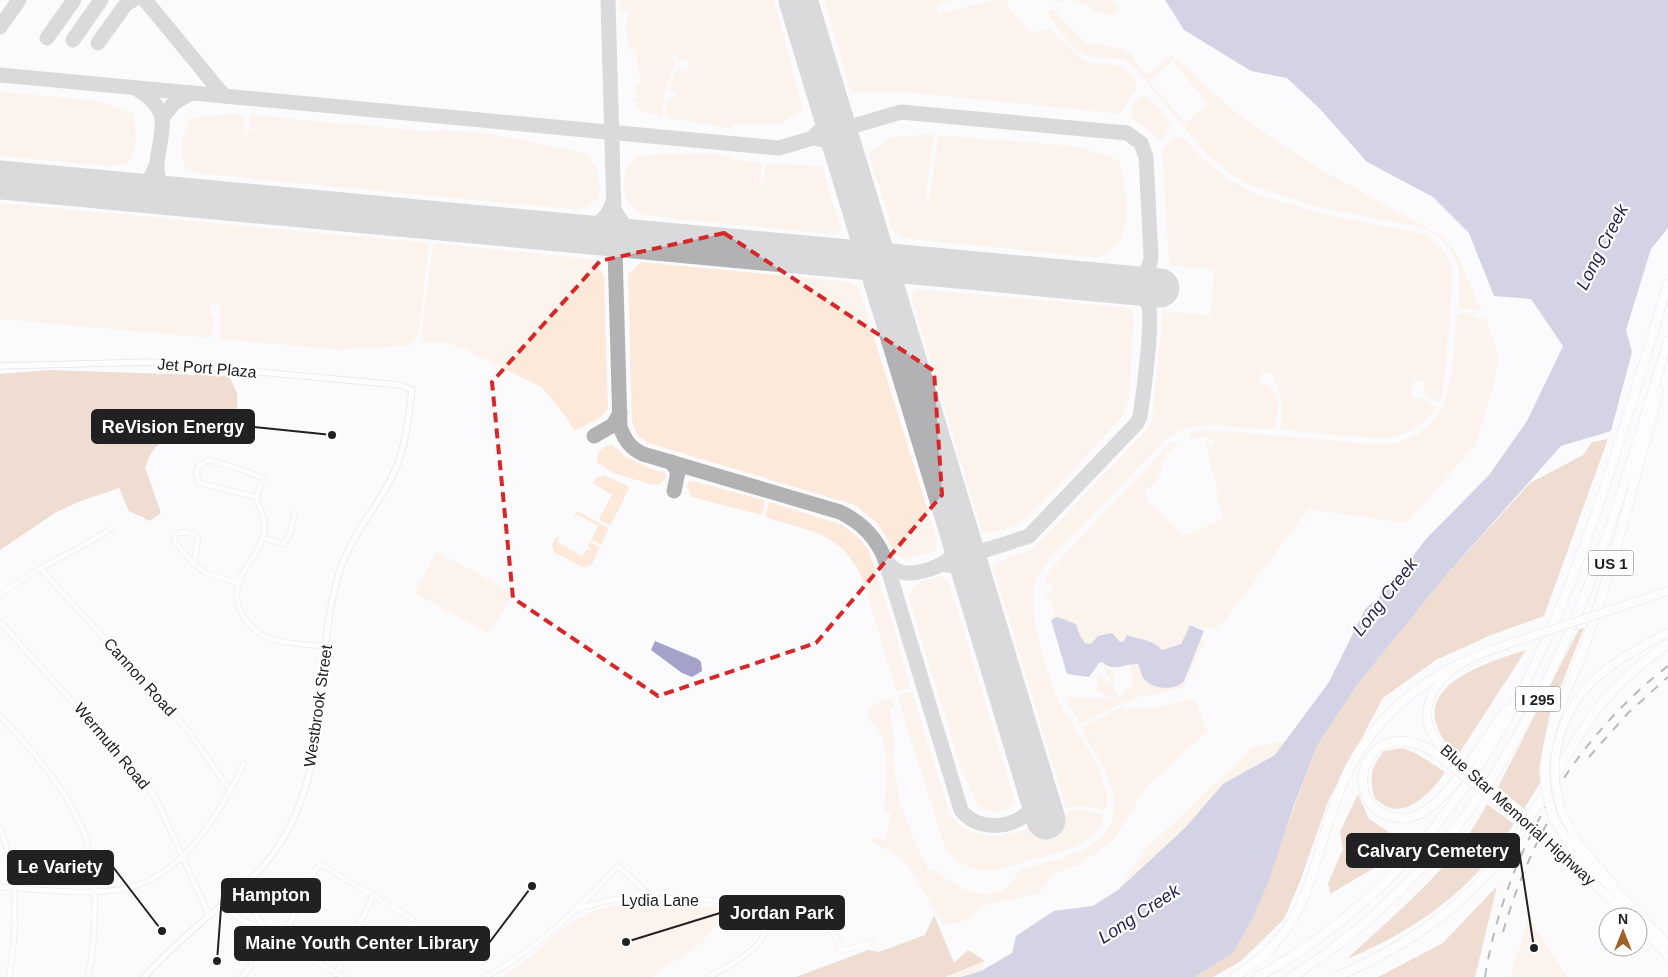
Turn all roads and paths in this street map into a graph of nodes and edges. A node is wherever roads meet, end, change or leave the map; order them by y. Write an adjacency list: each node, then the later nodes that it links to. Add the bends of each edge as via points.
1 (1668, 284): 19 (highway, I 295, via 1586,545)
2 (1667, 343): 36 (highway, US 1, bridge, via 1659,389 1613,558 1586,643 1549,737 1545,776 1554,820 1574,852); 59 (highway, I 295, via 1618,504 1590,583 1552,671 1512,745 1471,810 1423,869 1362,926)
3 (0, 366): 4 (street, Jet Port Plaza, via 150,362 400,385)
4 (412, 390): 17 (street, Westbrook Street, via 400,460 342,564 334,589)
5 (256, 497): 5 (street, via 263,478 208,460 196,472 196,478 204,486); 8 (street, via 265,520)
6 (295, 512): 8 (street, via 284,544)
7 (110, 529): 10 (street, via 79,550)
8 (263, 538): 11 (street)
9 (194, 564): 9 (street, via 198,538 194,534 180,532 174,541); 11 (street, via 206,573)
10 (40, 568): 13 (street); 23 (street, Cannon Road, via 187,729)
11 (239, 584): 17 (street, via 237,598 240,611 255,631 275,641)
12 (1668, 591): 18 (main road, Blue Star Memorial Highway, bridge, via 1511,643)
13 (0, 596)
14 (0, 622): 26 (street, Wermuth Road, via 145,782 158,803)
15 (1668, 632): 37 (main road, Blue Star Memorial Highway, bridge, via 1618,660 1590,682 1564,722 1555,758 1554,782 1561,810 1579,845)
16 (1668, 644): 60 (highway, via 1631,673 1597,710 1519,834 1479,882 1448,912 1416,936)
17 (327, 646): 29 (street, Westbrook Street, via 316,739 301,801 274,853)
18 (1462, 663): 21 (main road, Blue Star Memorial Highway, via 1436,686 1428,705 1429,728); 57 (highway, via 1405,700 1360,750 1342,784 1299,909 1274,945)
19 (1528, 679): 21 (highway, via 1431,807 1414,817 1395,818 1380,811 1368,799 1363,773 1369,758 1380,747 1394,741 1411,741); 58 (highway, I 295, via 1472,777 1413,854 1337,925)
20 (0, 716): 30 (street, via 35,754 70,803 87,845)
21 (1443, 754): 25 (highway, bridge)
22 (244, 763): 23 (street)
23 (230, 792): 26 (street, via 214,819)
24 (0, 826): 28 (street)
25 (1550, 844): 35 (main road, Blue Star Memorial Highway)
26 (181, 856): 30 (street, via 161,873 142,883 122,889); 39 (street, Wermuth Road)
27 (0, 888): 28 (street)
28 (15, 888): 30 (street); 51 (street)
29 (239, 890): 33 (street, Westbrook Street); 41 (street)
30 (93, 891): 52 (street, via 93,940)
31 (373, 896): 40 (street); 44 (street, via 322,865 316,868 285,934); 49 (street)
32 (654, 899): 34 (street, Lydia Lane, via 710,900); 38 (street, Lydia Lane, via 612,900); 38 (street, via 618,866)
33 (222, 905): 39 (street, Westbrook Street); 41 (street, via 253,926)
34 (760, 906): 45 (street, Lydia Lane, via 808,914 822,920 833,932 841,950); 56 (street, via 764,935 759,942)
35 (1620, 907)
36 (1627, 907)
37 (1629, 907)
38 (578, 908): 55 (street, via 509,965)
39 (209, 915): 53 (street, Westbrook Street)
40 (413, 919)
41 (265, 928): 44 (street)
42 (1648, 928): 46 (main road, Blue Star Memorial Highway / US 1)
43 (1648, 931): 47 (main road, Blue Star Memorial Highway / US 1)
44 (280, 938): 49 (street)
45 (871, 942)
46 (1668, 945)
47 (1668, 956)
48 (251, 966): 50 (street)
49 (336, 974): 54 (street)
50 (243, 976)
51 (9, 977)
52 (88, 977)
53 (144, 977)
54 (344, 977)
55 (485, 977)
56 (709, 977)
57 (1234, 977)
58 (1257, 977)
59 (1292, 977)
60 (1336, 977)

